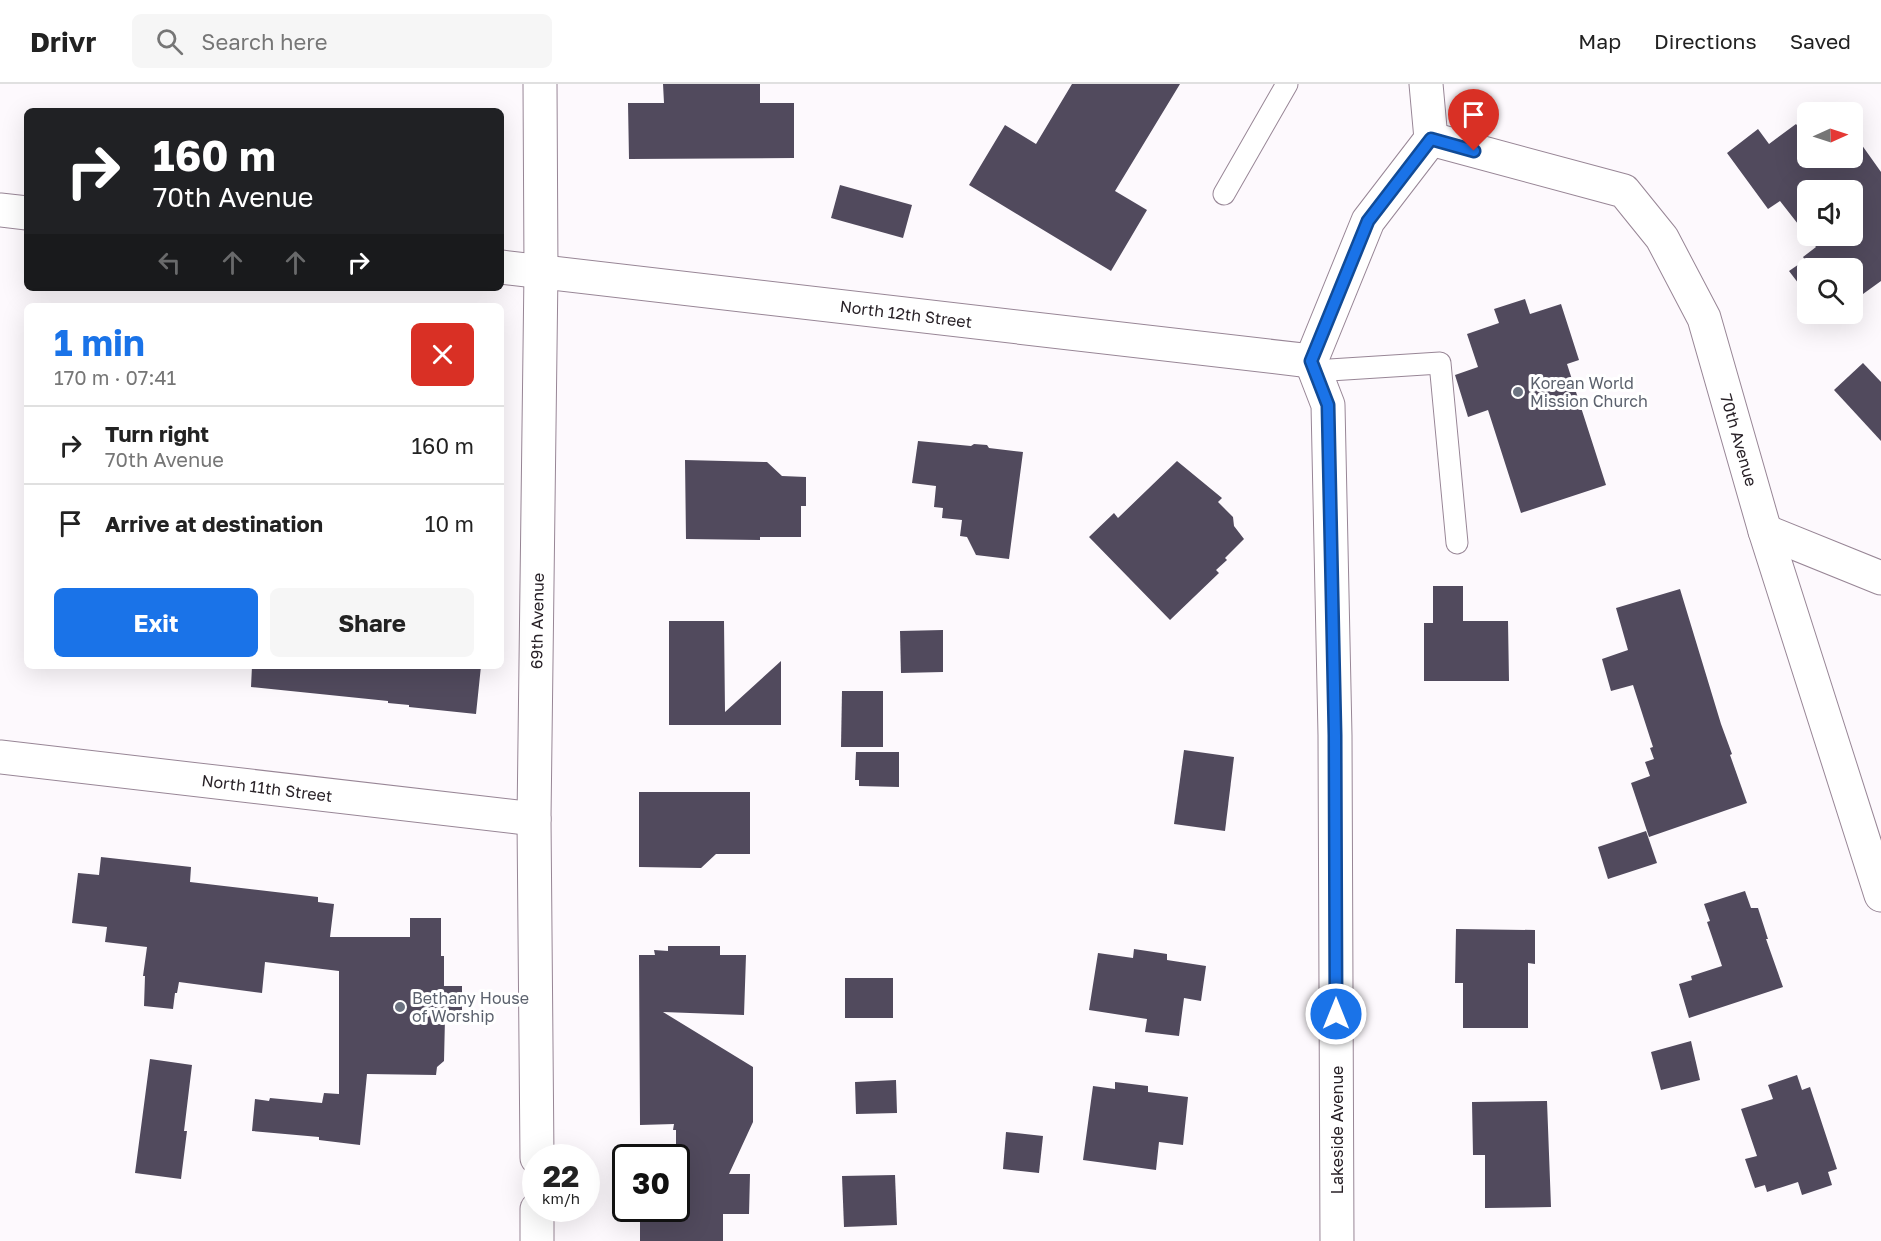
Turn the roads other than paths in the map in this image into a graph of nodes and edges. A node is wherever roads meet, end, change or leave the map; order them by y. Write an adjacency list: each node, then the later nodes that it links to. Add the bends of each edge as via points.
1 (540, 84): 9 (street, 69th Avenue)
2 (1287, 84): 5 (lane)
3 (1426, 84): 4 (street)
4 (1431, 139): 10 (street, via 1368,221); 11 (street, 70th Avenue, via 1624,191 1662,238 1704,318)
5 (1224, 194)
6 (0, 210): 7 (street)
7 (24, 213)
8 (504, 267): 9 (street, North 12th Street)
9 (541, 272): 10 (street, North 12th Street); 15 (street, 69th Avenue)
10 (1312, 366): 12 (lane, via 1440,363); 20 (street, Lakeside Avenue, via 1328,405 1335,735)
11 (1765, 531): 13 (street); 16 (street, 70th Avenue)
12 (1457, 543)
13 (1881, 578)
14 (0, 757): 15 (street, North 11th Street)
15 (534, 819): 17 (street, 69th Avenue)
16 (1881, 895)
17 (537, 1144)
18 (537, 1222): 19 (street)
19 (537, 1241)
20 (1337, 1241)

